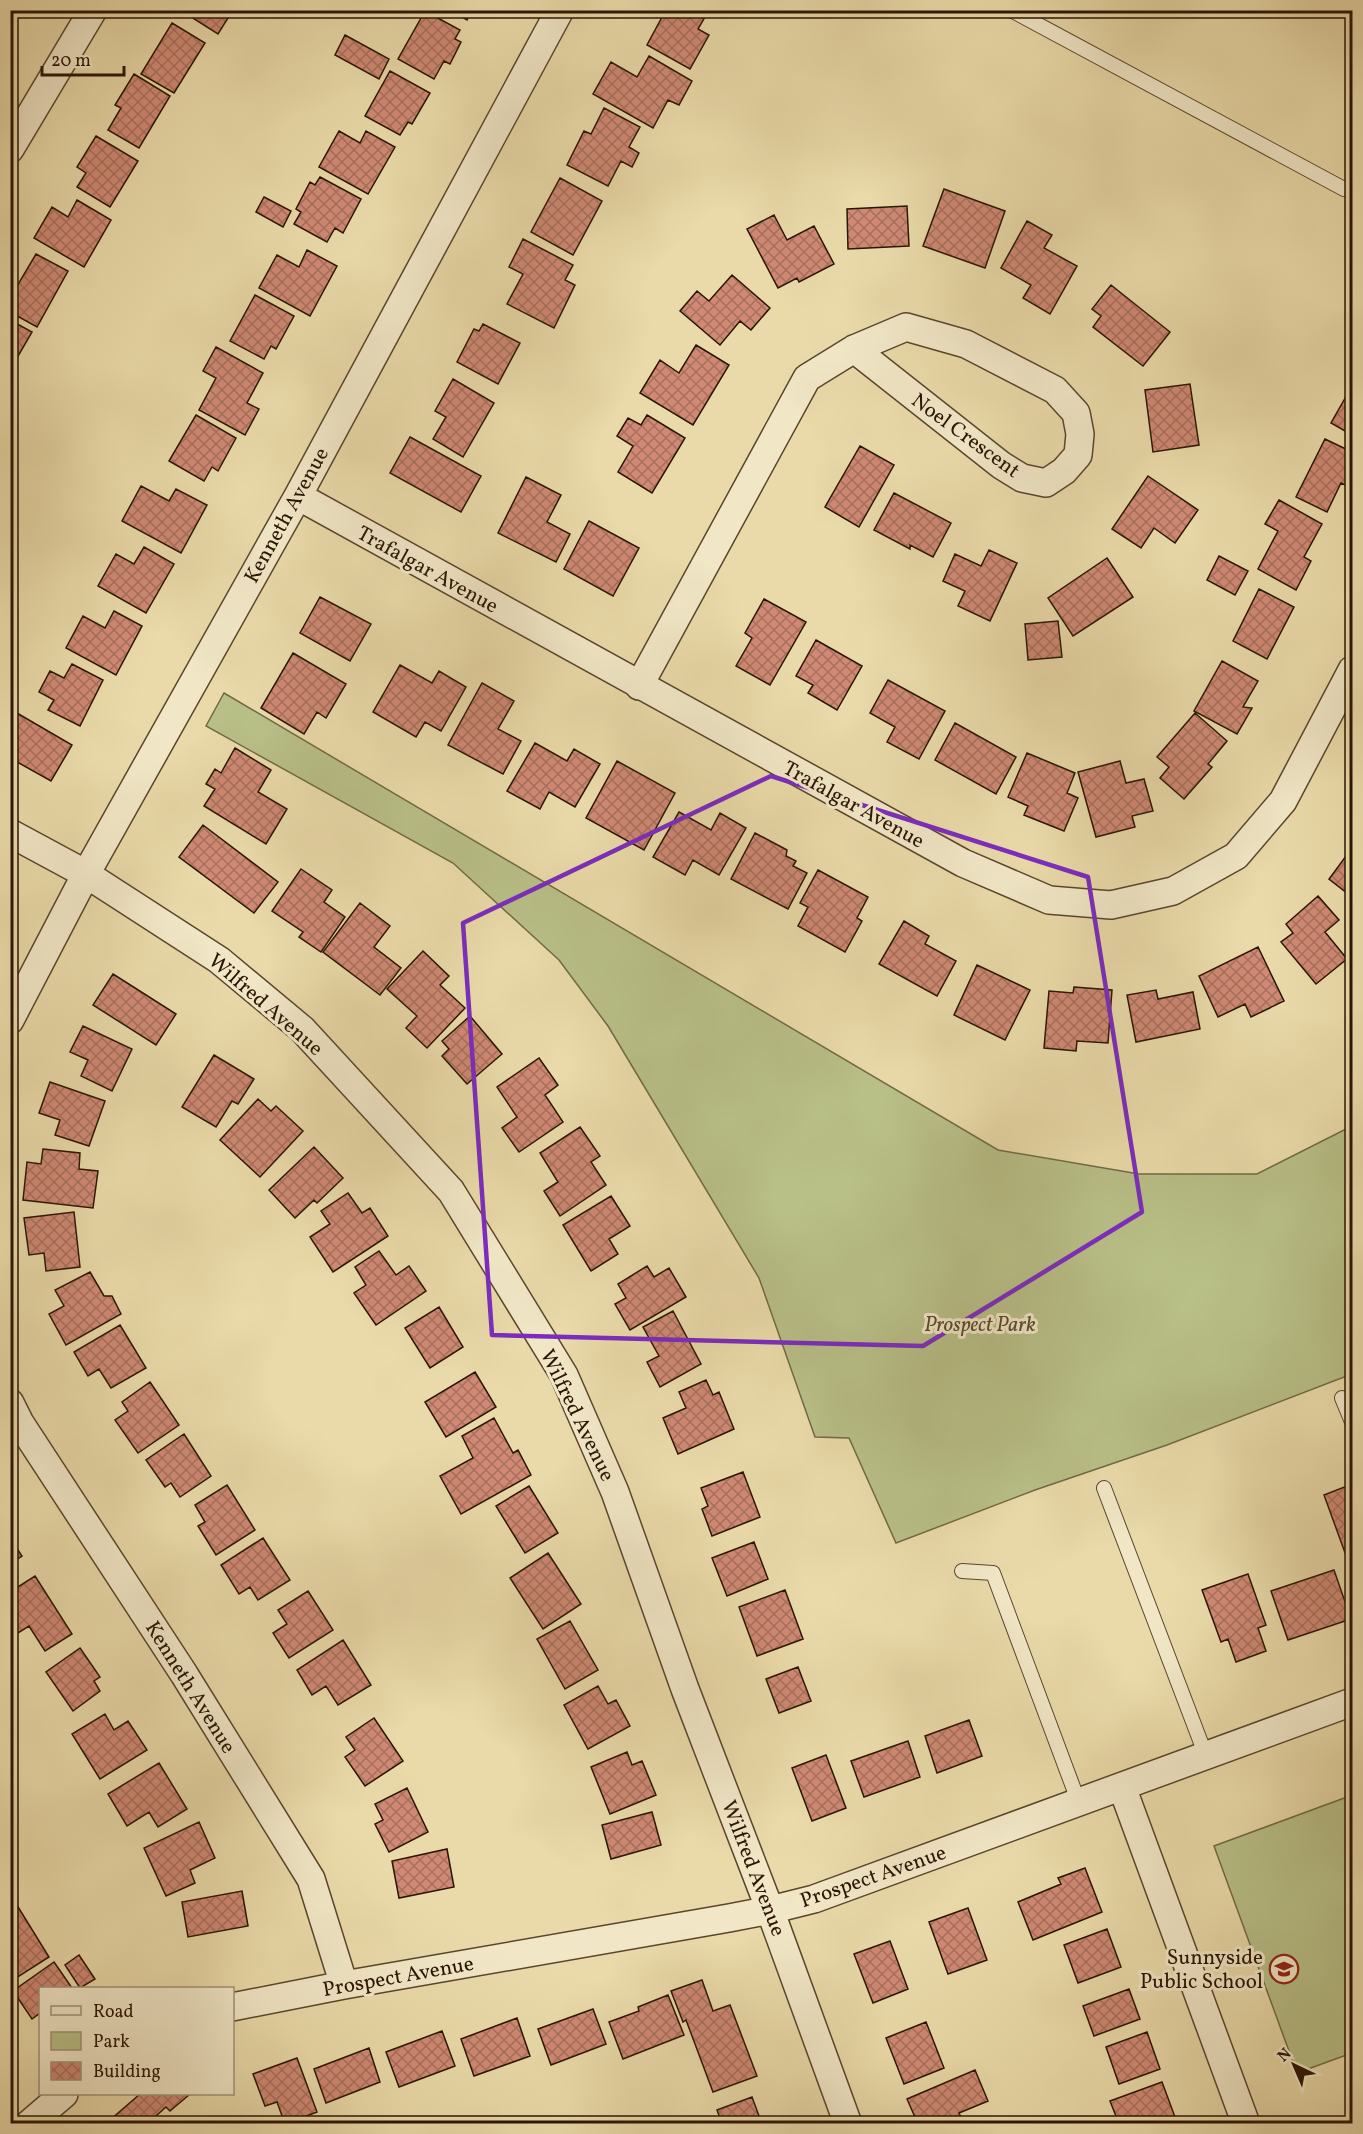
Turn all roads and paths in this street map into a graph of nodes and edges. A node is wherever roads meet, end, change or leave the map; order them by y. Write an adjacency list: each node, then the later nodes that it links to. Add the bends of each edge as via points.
1 (93, 10): 4 (street)
2 (560, 10): 7 (street, Kenneth Avenue)
3 (1011, 10): 5 (lane, via 1344,189)
4 (10, 149)
5 (1353, 189)
6 (854, 349): 6 (street, Noel Crescent, via 1022,478 1046,483 1078,455 1076,413 1055,390 966,344 906,327); 9 (street, Noel Crescent, via 807,378)
7 (298, 496): 9 (street, Trafalgar Avenue); 11 (street, Kenneth Avenue)
8 (1353, 670): 9 (street, Trafalgar Avenue, via 1283,801 1236,856 1173,891 1111,905 1049,900 963,863)
9 (639, 686)
10 (10, 833): 11 (street, Wilfred Avenue)
11 (86, 874): 12 (street, Kenneth Avenue); 22 (street, Wilfred Avenue, via 219,960 302,1029 451,1191 564,1375 615,1492)
12 (10, 1020)
13 (1342, 1398): 15 (lane)
14 (10, 1403): 23 (street, Kenneth Avenue, via 311,1879)
15 (1353, 1422)
16 (1104, 1488): 19 (lane)
17 (962, 1571): 21 (lane, via 993,1573)
18 (1353, 1702): 19 (street, Prospect Avenue)
19 (1206, 1756): 20 (street, Prospect Avenue)
20 (1122, 1787): 21 (street, Prospect Avenue); 28 (street)
21 (1078, 1803): 22 (street, Prospect Avenue, via 814,1899)
22 (770, 1910): 23 (street, Prospect Avenue); 27 (street, Wilfred Avenue)
23 (344, 1985): 24 (street, Prospect Avenue)
24 (234, 2007)
25 (63, 2095): 26 (street)
26 (29, 2124)
27 (848, 2124)
28 (1246, 2124)

